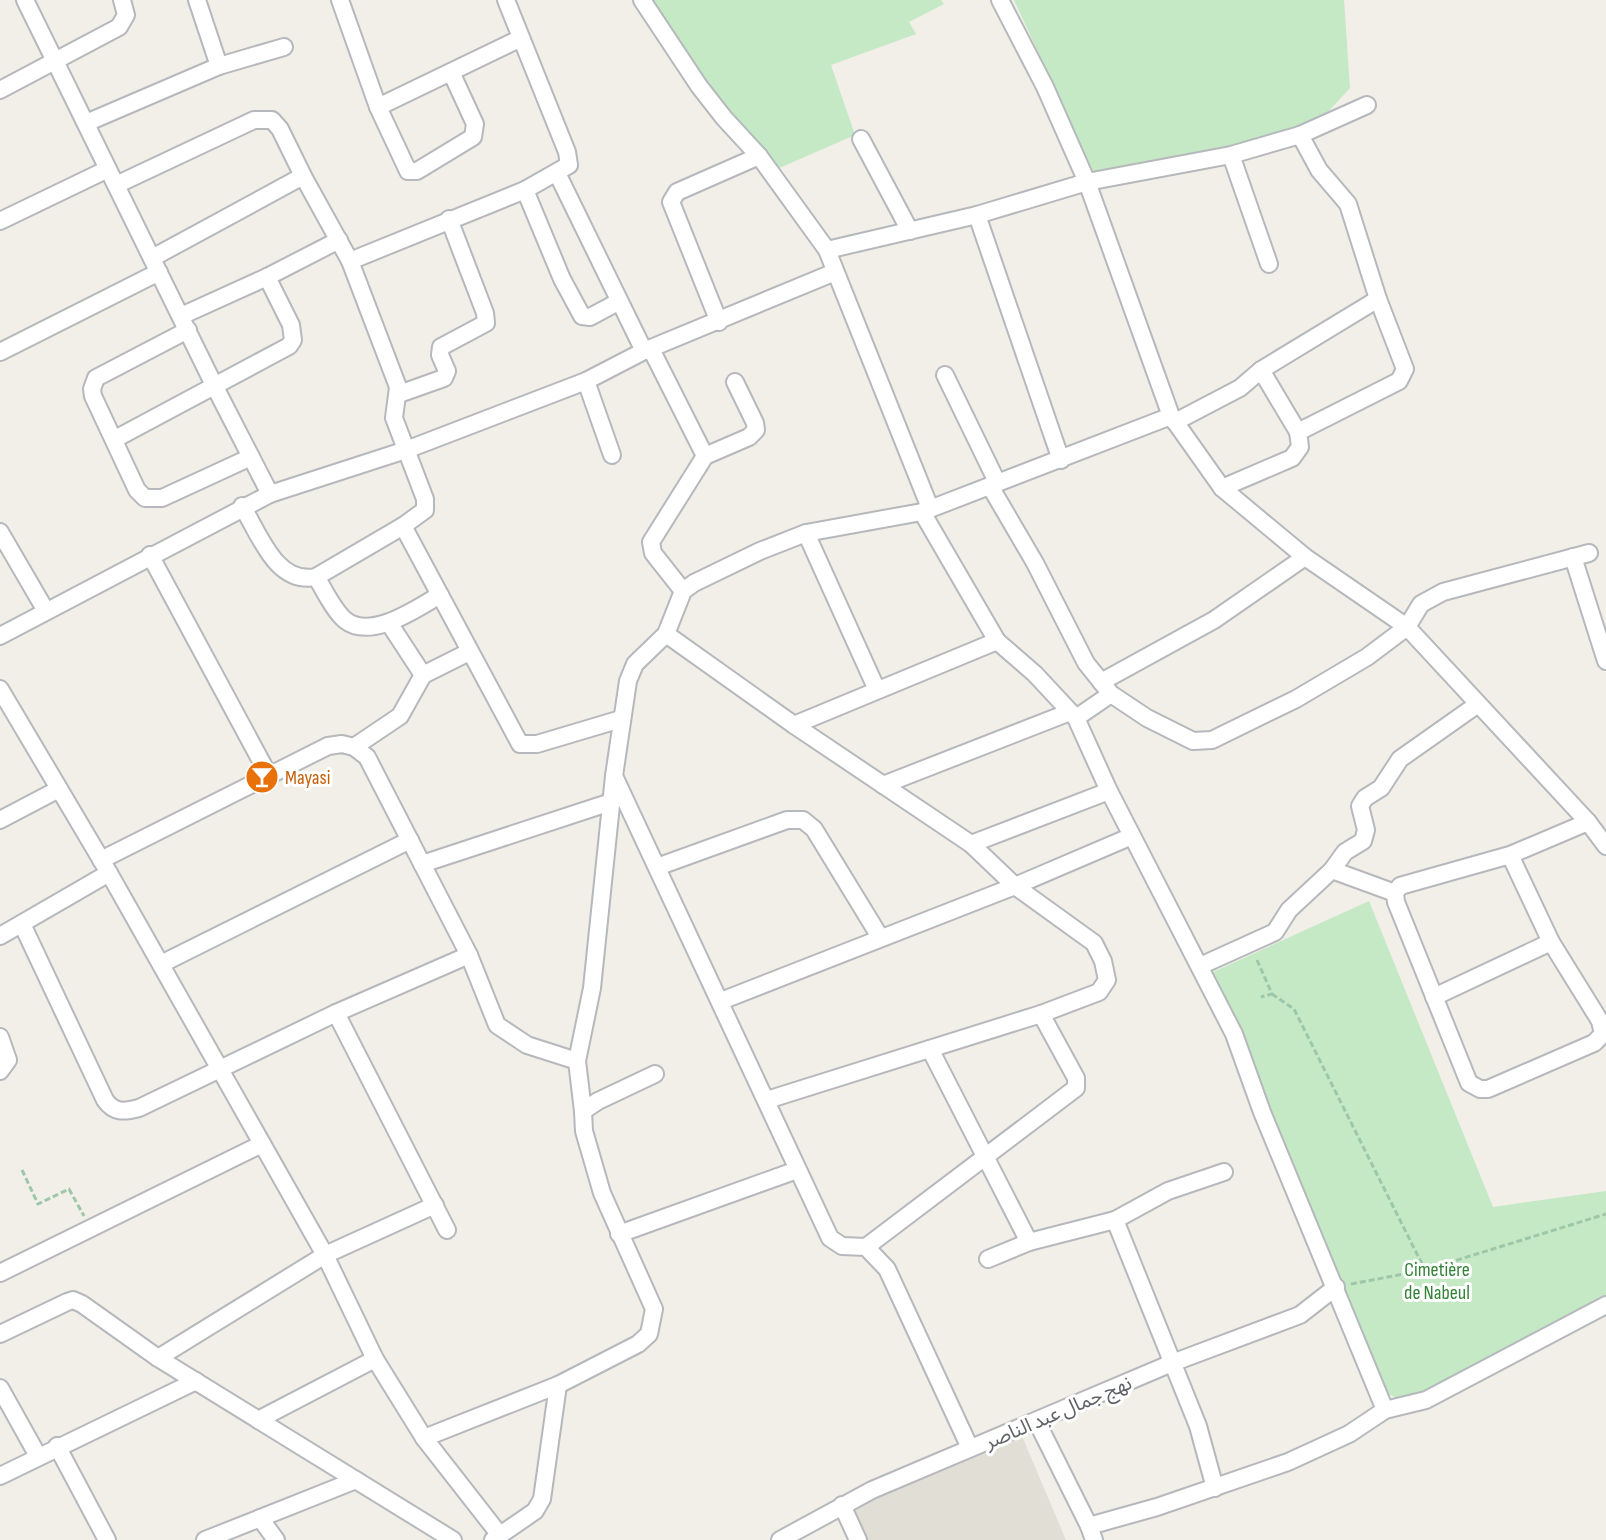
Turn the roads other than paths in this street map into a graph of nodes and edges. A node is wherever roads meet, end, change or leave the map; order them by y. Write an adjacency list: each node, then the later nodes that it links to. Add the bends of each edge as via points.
1 (25, 0): 10 (street)
2 (122, 0): 10 (street, via 126,15 119,27)
3 (197, 0): 11 (street)
4 (340, 0): 15 (street)
5 (506, 0): 8 (street)
6 (642, 0): 20 (street, via 699,86)
7 (1000, 0): 24 (street, via 1045,87)
8 (520, 38): 12 (street); 22 (street, via 569,159 569,165)
9 (284, 47): 11 (street)
10 (55, 61): 13 (street); 16 (street)
11 (219, 66): 16 (street)
12 (451, 72): 15 (street); 15 (street, via 475,130 473,136 417,171 405,169)
13 (0, 90)
14 (1367, 105): 17 (street)
15 (378, 107)
16 (86, 123): 21 (street)
17 (1300, 135): 19 (street); 38 (street, via 1319,170 1348,204)
18 (861, 138): 30 (street)
19 (1231, 155): 24 (street); 34 (street)
20 (759, 156): 32 (street); 40 (street, via 673,196 674,211)
21 (108, 169): 25 (street); 29 (street)
22 (557, 173): 26 (street); 39 (street)
23 (303, 176): 25 (street, via 280,129 265,118); 31 (street); 35 (street)
24 (1087, 182): 27 (street); 50 (street)
25 (116, 185): 35 (street)
26 (525, 190): 28 (street); 39 (street, via 582,316 590,317)
27 (977, 215): 30 (street); 57 (street)
28 (449, 219): 33 (street); 49 (street, via 486,323 441,347 440,356 447,372 444,378)
29 (0, 221)
30 (910, 231): 32 (street)
31 (339, 240): 33 (street); 37 (street)
32 (827, 250): 36 (street)
33 (350, 261): 49 (street)
34 (1269, 264)
35 (156, 265): 41 (street); 42 (street)
36 (835, 272): 40 (street); 62 (street)
37 (267, 277): 41 (street); 48 (street, via 291,325 293,340 289,346)
38 (1378, 299): 44 (street); 51 (street, via 1405,363 1403,376)
39 (618, 303): 43 (street)
40 (719, 322): 43 (street)
41 (184, 323): 48 (street); 52 (street, via 96,378 93,396)
42 (2, 344)
43 (647, 350): 46 (street); 55 (street)
44 (1261, 370): 50 (street, via 1240,388); 51 (street)
45 (945, 375): 58 (street)
46 (586, 381): 53 (street); 54 (street)
47 (735, 382): 55 (street, via 756,430)
48 (214, 387): 52 (street); 56 (street)
49 (399, 394): 53 (street, via 393,411)
50 (1173, 419): 57 (street); 59 (street)
51 (1298, 432): 59 (street, via 1300,447 1292,458)
52 (115, 439): 56 (street, via 137,490 154,500)
53 (406, 450): 60 (street); 63 (street, via 426,506)
54 (612, 455)
55 (705, 456): 69 (street, via 651,542 653,553)
56 (251, 457): 60 (street)
57 (1061, 460): 58 (street)
58 (994, 484): 62 (street); 80 (street, via 1086,663)
59 (1222, 488): 67 (street)
60 (270, 494): 61 (street)
61 (242, 507): 66 (street); 68 (street, via 280,569 302,579)
62 (926, 510): 65 (street); 76 (street)
63 (403, 526): 68 (street); 70 (street)
64 (0, 532): 71 (street)
65 (806, 533): 69 (street, via 760,551); 81 (street)
66 (150, 555): 71 (street); 88 (street)
67 (1305, 557): 73 (street); 80 (street)
68 (316, 577): 72 (street, via 345,620 367,626)
69 (683, 591): 74 (street)
70 (440, 595): 72 (street); 77 (street)
71 (46, 611): 75 (street)
72 (389, 623): 79 (street)
73 (1407, 627): 78 (street, via 1421,604 1443,592 1581,555); 80 (street, via 1334,678 1205,742 1179,735); 83 (street)
74 (666, 634): 85 (street, via 635,664); 86 (street)
75 (0, 636)
76 (997, 641): 81 (street); 84 (street)
77 (469, 652): 79 (street); 85 (street, via 520,744 537,744)
78 (1606, 661)
79 (423, 675): 87 (street, via 400,716)
80 (1106, 688): 84 (street)
81 (877, 690): 86 (street)
82 (0, 691): 91 (street)
83 (1478, 704): 95 (street); 104 (street, via 1400,759 1382,788 1365,798 1360,806 1366,830 1363,841 1345,852)
84 (1073, 715): 90 (street); 92 (street)
85 (621, 719): 89 (street)
86 (794, 725): 90 (street)
87 (354, 747): 88 (street, via 328,746); 97 (street, via 367,757)
88 (268, 774): 102 (street)
89 (614, 776): 93 (street); 103 (street)
90 (883, 785): 98 (street)
91 (59, 789): 94 (street); 102 (street)
92 (1109, 791): 96 (street); 98 (street)
93 (611, 802): 101 (street); 120 (street, via 592,988)
94 (0, 820)
95 (1588, 822): 99 (street); 100 (street)
96 (1132, 836): 105 (street); 113 (street)
97 (410, 840): 101 (street); 112 (street)
98 (971, 844): 105 (street)
99 (1606, 846)
100 (1510, 855): 106 (street, via 1400,886); 110 (street)
101 (422, 864): 111 (street)
102 (105, 867): 107 (street); 112 (street)
103 (657, 867): 109 (street, via 787,820 803,820 814,829); 115 (street)
104 (1332, 870): 106 (street); 113 (street, via 1288,910 1275,932)
105 (1015, 886): 109 (street); 117 (street, via 1094,943 1107,980 1099,992)
106 (1395, 893): 114 (street)
107 (22, 924): 108 (street); 121 (street, via 110,1107 126,1112 139,1108)
108 (0, 936)
109 (880, 937): 115 (street)
110 (1551, 942): 114 (street); 114 (street, via 1603,1026 1603,1034 1594,1043 1480,1089 1469,1083)
111 (469, 955): 116 (street); 120 (street, via 497,1025 527,1045)
112 (161, 964): 121 (street)
113 (1200, 966): 139 (street, via 1234,1034 1262,1112)
114 (1434, 997)
115 (721, 1001): 124 (street)
116 (336, 1013): 121 (street); 130 (street)
117 (1041, 1014): 119 (street); 127 (street, via 1076,1078 1076,1088)
118 (0, 1036): 122 (street, via 8,1059)
119 (930, 1049): 124 (street); 127 (street)
120 (577, 1061): 125 (street)
121 (219, 1067): 126 (street)
122 (0, 1071)
123 (655, 1074): 125 (street)
124 (767, 1100): 128 (street)
125 (583, 1111): 133 (street, via 590,1155)
126 (262, 1144): 136 (street); 138 (street)
127 (983, 1157): 134 (street); 135 (street)
128 (797, 1170): 133 (street); 135 (street, via 830,1238 842,1245)
129 (1224, 1172): 131 (street, via 1168,1191)
130 (435, 1205): 132 (street); 136 (street)
131 (1115, 1220): 134 (street); 144 (street)
132 (447, 1230)
133 (619, 1234): 146 (street, via 654,1309 649,1334 638,1344)
134 (1029, 1242): 137 (street)
135 (866, 1247): 153 (street, via 887,1269)
136 (326, 1255): 142 (street); 143 (street)
137 (988, 1259)
138 (0, 1273)
139 (1336, 1287): 144 (street, نهج جمال عبد الناصر, via 1300,1315); 148 (street)
140 (1606, 1305): 148 (street, via 1426,1400)
141 (0, 1334): 142 (street, via 74,1300)
142 (158, 1358): 145 (street)
143 (375, 1359): 149 (street); 151 (street)
144 (1172, 1363): 150 (street, نهج جمال عبد الناصر); 157 (street, via 1198,1426)
145 (196, 1381): 149 (street); 152 (street)
146 (558, 1385): 151 (street); 161 (street, via 542,1499 535,1511)
147 (0, 1388): 154 (street)
148 (1385, 1410): 157 (street, via 1349,1434 1288,1462)
149 (258, 1420): 156 (street)
150 (1037, 1422): 153 (street, نهج جمال عبد الناصر); 160 (street)
151 (424, 1438): 161 (street)
152 (57, 1446): 154 (street); 162 (street)
153 (970, 1448): 158 (street, نهج جمال عبد الناصر)
154 (38, 1456): 155 (street)
155 (0, 1476)
156 (356, 1480): 159 (street); 165 (street)
157 (1215, 1488): 160 (street)
158 (842, 1505): 166 (street, نهج جمال عبد الناصر); 167 (street)
159 (261, 1518): 163 (street); 164 (street)
160 (1092, 1533)
161 (496, 1537)
162 (107, 1540)
163 (205, 1540)
164 (276, 1540)
165 (453, 1540)
166 (780, 1540)
167 (858, 1540)

